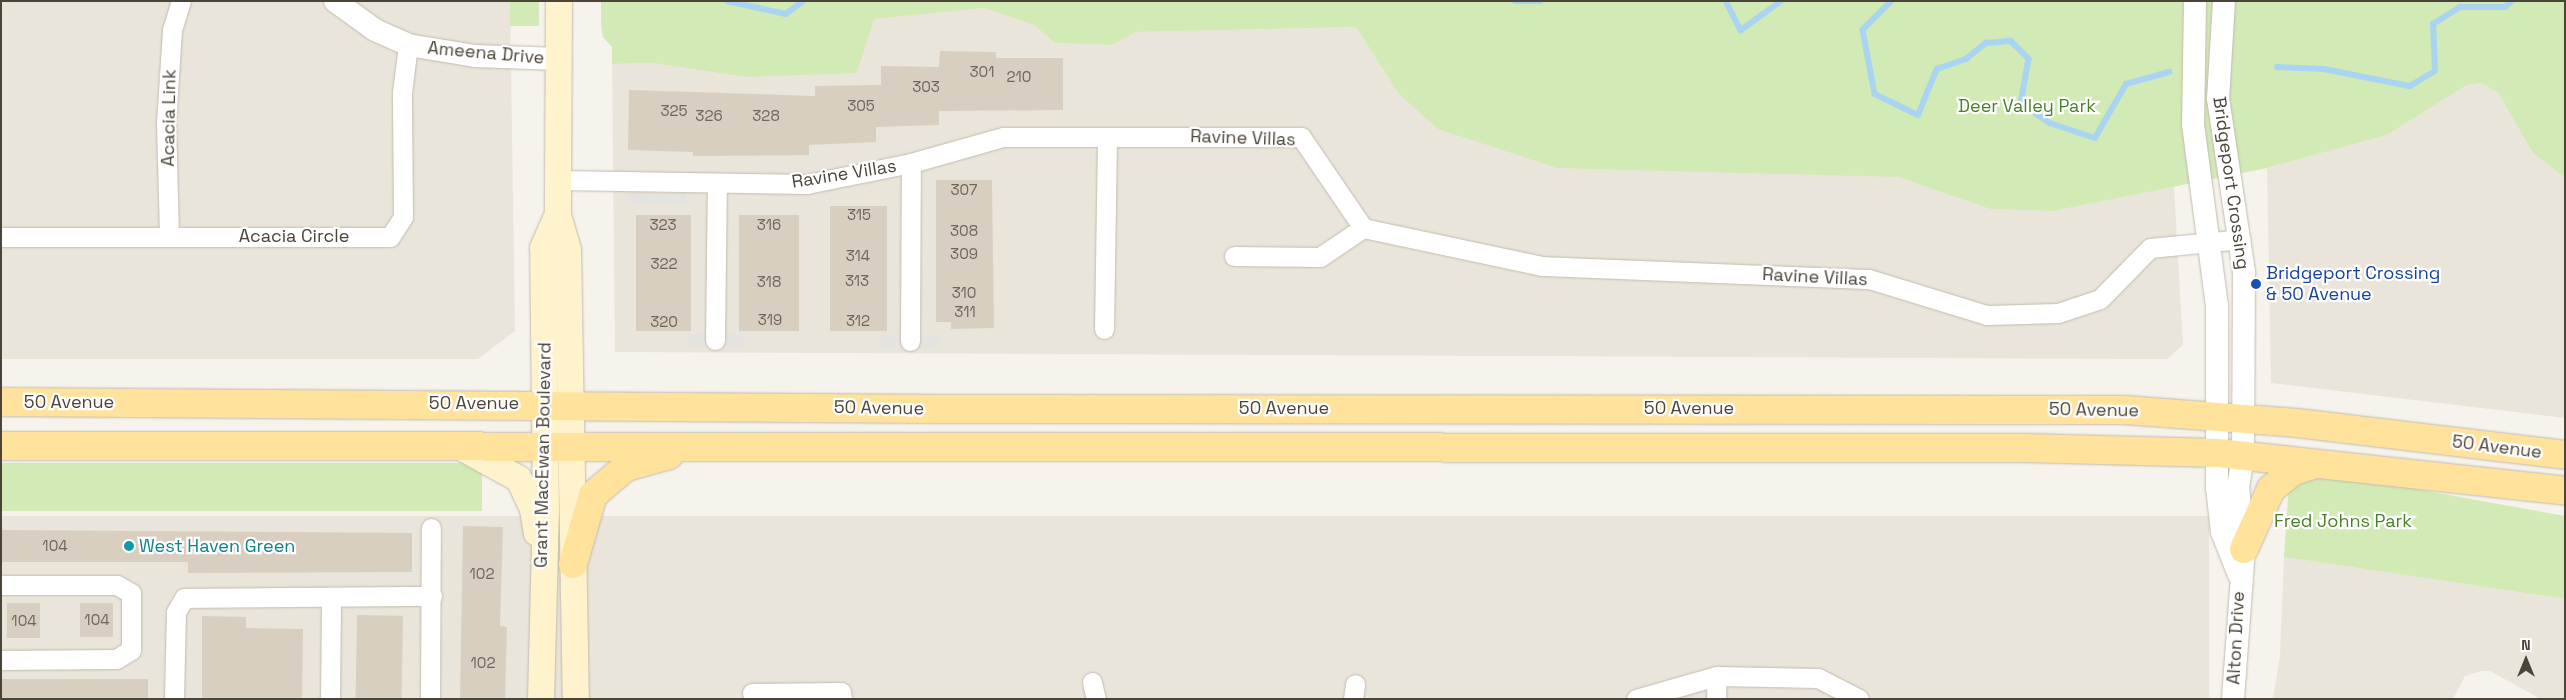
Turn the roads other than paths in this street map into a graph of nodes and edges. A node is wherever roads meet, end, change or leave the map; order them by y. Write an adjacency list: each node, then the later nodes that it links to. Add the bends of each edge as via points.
1 (181, 1): 14 (street, Acacia Link, via 172,30 166,123)
2 (335, 1): 6 (street, Ameena Drive, via 375,30)
3 (559, 1): 7 (main road, Grant MacEwan Boulevard)
4 (2195, 1): 17 (street, Bridgeport Crossing, via 2193,124)
5 (2224, 1): 16 (street, Bridgeport Crossing, via 2218,98)
6 (408, 45): 7 (street, Ameena Drive, via 475,56); 14 (street, Acacia Circle, via 402,93 403,217 390,237)
7 (559, 58): 10 (main road, Grant MacEwan Boulevard)
8 (1107, 138): 9 (street, Ravine Villas, via 1003,136); 13 (street, Ravine Villas, via 1301,137); 19 (street)
9 (911, 162): 11 (street, Ravine Villas, via 806,184); 21 (street, Ravine Villas)
10 (559, 180): 11 (street, Ravine Villas); 12 (main road, Grant MacEwan Boulevard)
11 (717, 183): 20 (street)
12 (558, 215): 23 (main road, Grant MacEwan Boulevard, via 543,248); 24 (main road, Grant MacEwan Boulevard, via 568,251)
13 (1362, 228): 17 (street, Ravine Villas, via 1542,266 1869,279 1987,316 2058,313 2100,299 2150,248); 18 (street, via 1320,256)
14 (169, 236): 15 (street, Acacia Circle)
15 (1, 237)
16 (2241, 239): 17 (street, Ravine Villas); 26 (street, Bridgeport Crossing)
17 (2211, 241): 25 (street, Bridgeport Crossing, via 2217,306)
18 (1234, 256)
19 (1104, 329)
20 (715, 340)
21 (910, 342)
22 (1, 402): 23 (main road, 50 Avenue)
23 (545, 404): 24 (main road, 50 Avenue); 28 (main road, Grant MacEwan Boulevard)
24 (573, 404): 25 (main road, 50 Avenue, via 941,409 1922,408); 29 (main road, Grant MacEwan Boulevard)
25 (2217, 415): 26 (main road, 50 Avenue); 32 (street, Bridgeport Crossing)
26 (2244, 417): 32 (street, Bridgeport Crossing); 33 (main road, 50 Avenue)
27 (456, 445): 28 (main road, 50 Avenue); 30 (main road, 50 Avenue); 38 (main road, via 497,463 519,479 533,509)
28 (545, 445): 29 (main road, 50 Avenue); 38 (main road, Grant MacEwan Boulevard)
29 (573, 445): 31 (main road, 50 Avenue); 39 (main road, Grant MacEwan Boulevard)
30 (1, 446)
31 (707, 446): 32 (main road, 50 Avenue, via 1728,445); 39 (main road, via 640,462 612,476 586,508)
32 (2231, 455): 34 (main road, 50 Avenue); 37 (street, Alton Drive, via 2238,486); 40 (street, Alton Drive, via 2222,532)
33 (2565, 455)
34 (2317, 464): 35 (main road, 50 Avenue); 37 (main road, via 2293,471 2271,489)
35 (2565, 491)
36 (431, 528): 42 (street)
37 (2244, 550): 40 (street, Alton Drive)
38 (542, 561): 50 (main road, Grant MacEwan Boulevard)
39 (573, 564): 51 (main road, Grant MacEwan Boulevard)
40 (2240, 576): 56 (street, Alton Drive)
41 (1, 585): 44 (street, via 117,585 131,593 131,650 116,660)
42 (432, 596): 43 (street); 49 (street)
43 (331, 598): 47 (street, via 184,598 176,612); 48 (street)
44 (1, 660)
45 (1717, 676): 53 (street); 54 (street); 55 (street, via 1818,678)
46 (752, 693): 52 (street, via 841,692)
47 (174, 699)
48 (330, 699)
49 (430, 699)
50 (541, 699)
51 (576, 699)
52 (842, 699)
53 (1636, 699)
54 (1716, 699)
55 (1859, 699)
56 (2233, 699)

